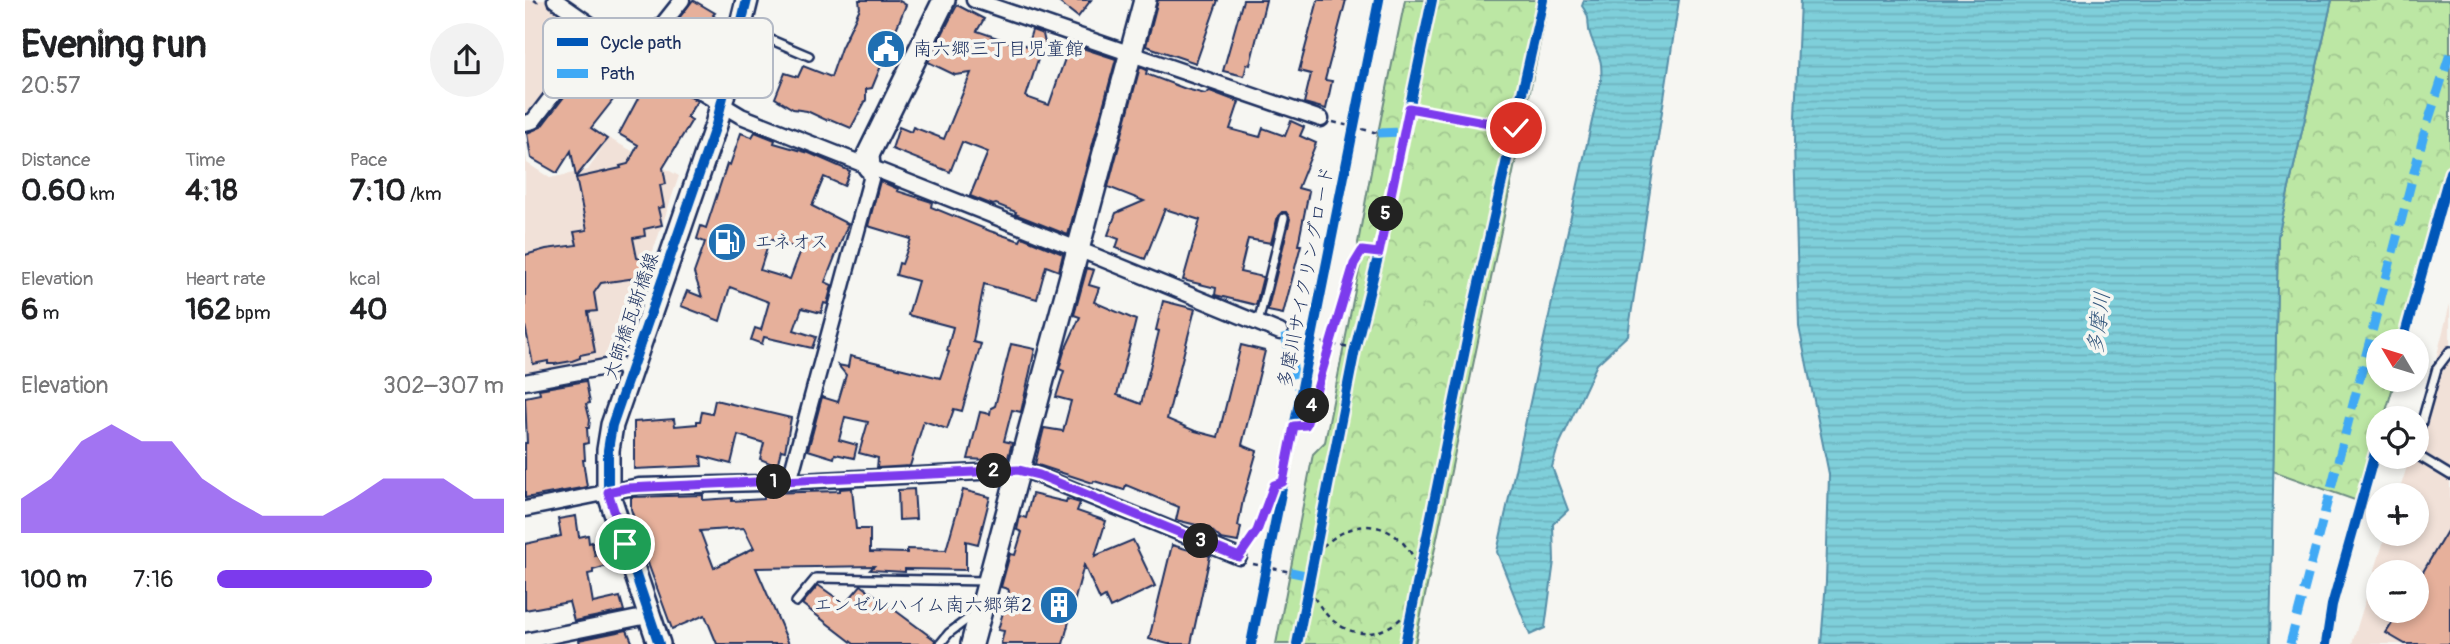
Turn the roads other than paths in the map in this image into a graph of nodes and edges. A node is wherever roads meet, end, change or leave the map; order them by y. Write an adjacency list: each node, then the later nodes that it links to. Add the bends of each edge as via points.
1 (555, 0): 7 (street)
2 (682, 0): 8 (street)
3 (747, 0): 9 (street, 大師橋瓦斯橋線)
4 (944, 0): 19 (street, via 868,155)
5 (974, 0): 11 (street)
6 (1145, 0): 11 (street)
7 (581, 18)
8 (668, 18)
9 (742, 18)
10 (773, 41): 12 (lane)
11 (1131, 54): 17 (street); 21 (street)
12 (809, 56)
13 (551, 98): 18 (street, via 533,121)
14 (709, 98): 16 (street)
15 (724, 98): 16 (street, 大師橋瓦斯橋線)
16 (722, 106): 19 (street); 25 (street, 大師橋瓦斯橋線)
17 (1327, 120)
18 (525, 123)
19 (869, 167): 21 (street); 31 (street, via 871,179)
20 (1285, 218): 22 (lane)
21 (1078, 249): 22 (street); 29 (street)
22 (1258, 323): 23 (street)
23 (1286, 334)
24 (2450, 351): 27 (lane, via 2437,368)
25 (631, 369): 26 (street, via 616,365); 32 (street, 大師橋瓦斯橋線, via 608,450)
26 (525, 382)
27 (2426, 406)
28 (2429, 462): 30 (lane)
29 (1018, 470): 31 (street); 34 (street); 35 (street)
30 (2450, 475)
31 (789, 482): 32 (street, via 639,486)
32 (608, 492): 33 (street); 38 (street, 大師橋瓦斯橋線)
33 (525, 509)
34 (1239, 557)
35 (989, 581): 36 (lane, via 816,578); 37 (street)
36 (796, 602)
37 (981, 609): 41 (lane); 42 (street)
38 (648, 617): 39 (street); 40 (street, 大師橋瓦斯橋線)
39 (525, 642)
40 (659, 644)
41 (940, 644)
42 (972, 644)

